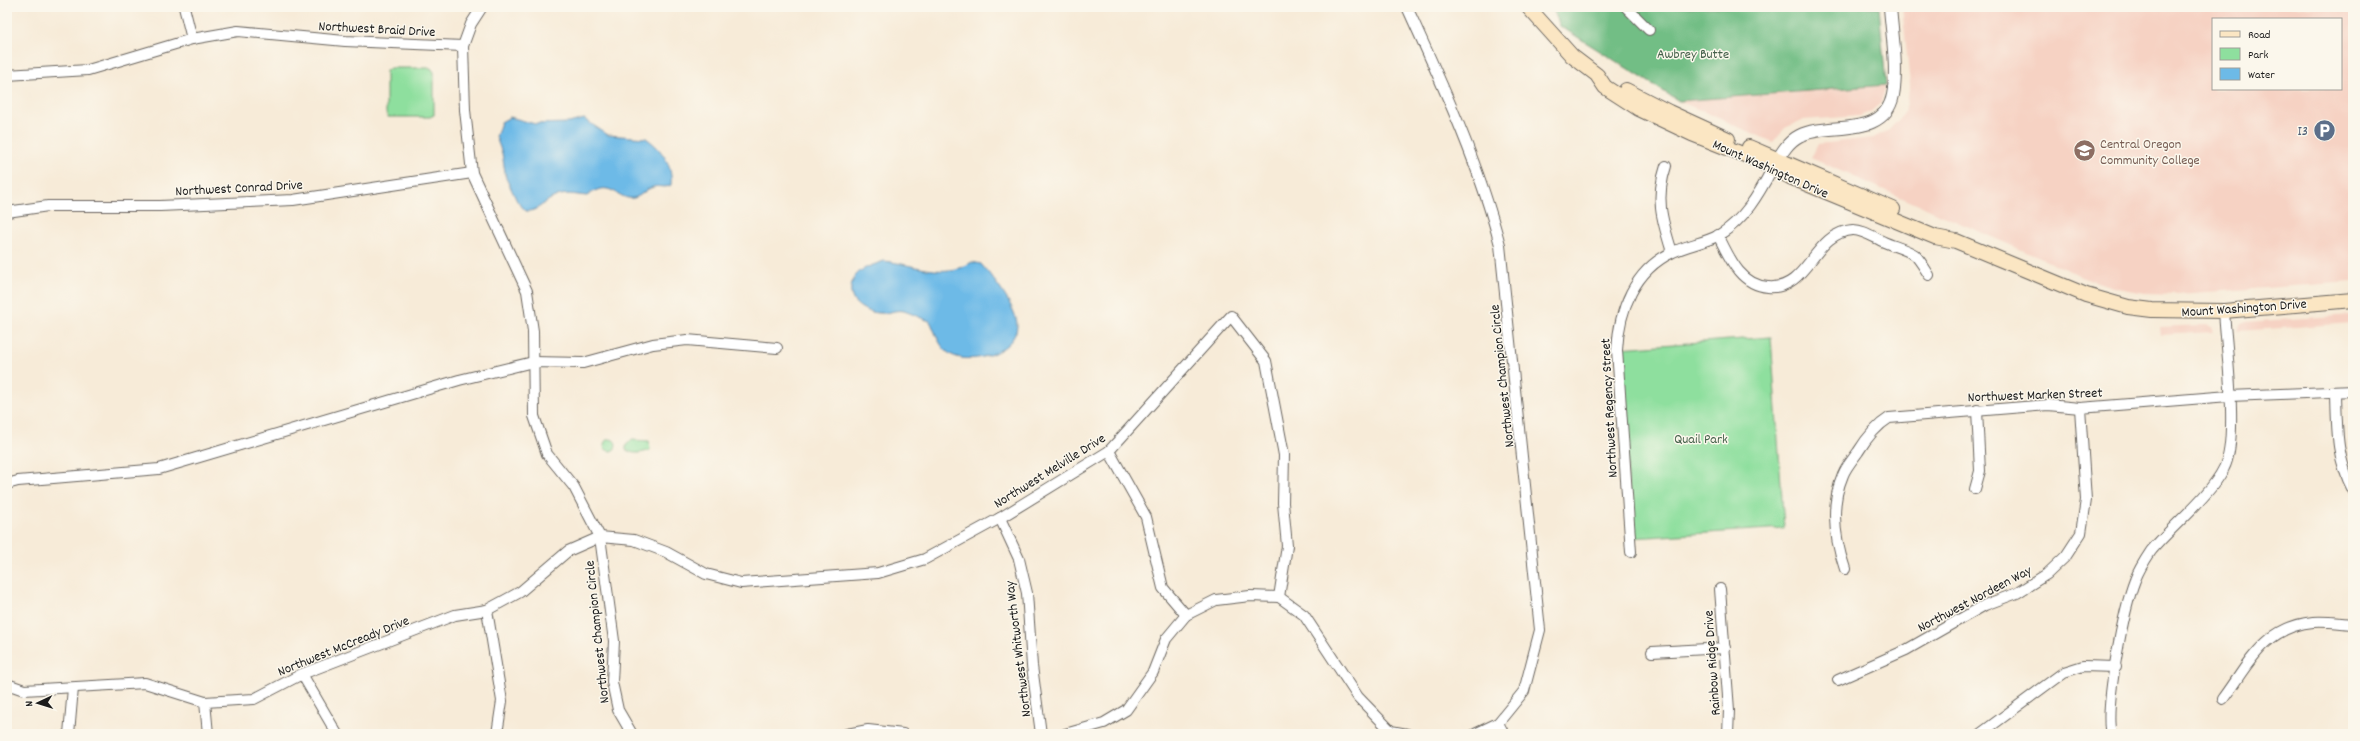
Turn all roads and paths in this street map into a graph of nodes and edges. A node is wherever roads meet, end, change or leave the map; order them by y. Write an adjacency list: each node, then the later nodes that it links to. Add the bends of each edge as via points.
1 (184, 7): 8 (street)
2 (482, 7): 9 (street, Northwest Champion Circle, via 471,24)
3 (1407, 7): 49 (street, Northwest Champion Circle, via 1442,86 1494,220 1505,271 1540,630 1524,691)
4 (1626, 7): 7 (street)
5 (1890, 7): 11 (street, Northwest Regency Street, via 1894,85 1888,108 1866,125 1810,132 1798,136 1788,144)
6 (1529, 8): 11 (main road, Mount Washington Drive, via 1572,56 1597,76 1611,79 1669,112)
7 (1649, 30)
8 (192, 39): 9 (street, Northwest Braid Drive, via 243,31 344,41); 10 (street, Northwest Braid Drive, via 88,70)
9 (463, 46): 13 (street, Northwest Champion Circle, via 465,110)
10 (7, 75)
11 (1775, 164): 15 (street, Northwest Regency Street, via 1744,214); 19 (main road, Mount Washington Drive, via 1939,230 1956,241 2068,288 2104,300 2152,310)
12 (1666, 166): 16 (street, via 1659,193 1660,207)
13 (472, 173): 14 (street, Northwest Conrad Drive, via 293,200 160,206 48,206); 21 (street, Northwest Champion Circle, via 527,291 533,331)
14 (7, 212)
15 (1718, 235): 16 (street, Northwest Regency Street); 17 (street, via 1745,279 1762,287 1788,285 1798,277 1821,247 1836,235 1853,230 1915,256)
16 (1672, 252): 33 (street, Northwest Regency Street, via 1644,272 1629,296 1620,323 1617,350)
17 (1930, 275)
18 (2353, 300): 19 (main road, Mount Washington Drive)
19 (2224, 311): 24 (street)
20 (777, 348): 21 (street, via 687,340 653,344 584,363)
21 (533, 362): 28 (street, via 459,380 159,469); 32 (street, Northwest Champion Circle, via 534,416 547,454 574,487)
22 (2353, 391): 23 (street, Northwest Marken Street)
23 (2336, 392): 24 (street, Northwest Marken Street); 30 (street, via 2339,451 2342,468)
24 (2229, 396): 25 (street, Northwest Marken Street); 42 (street, via 2232,433 2229,458 2216,481 2164,535 2143,562 2126,612)
25 (2080, 408): 26 (street, Northwest Marken Street, via 2048,405); 44 (street, Northwest Nordeen Way, via 2086,500 2081,533 2066,556 2047,574 2017,593 1985,605 1906,650)
26 (1977, 410): 29 (street, via 1980,471); 34 (street, Northwest Marken Street, via 1889,418 1881,423 1843,474 1837,493 1835,512 1838,550)
27 (1109, 451): 31 (street, Northwest Melville Drive); 36 (street, Northwest Melville Drive, via 1231,316 1266,361 1284,455 1283,503 1287,546); 38 (street, via 1146,517 1163,588)
28 (7, 484)
29 (1975, 489)
30 (2353, 490)
31 (1000, 518): 32 (street, Northwest Melville Drive, via 925,559 878,573 742,583 706,574 666,552 634,540); 58 (street, Northwest Whitworth Way, via 1019,559 1027,593 1032,666)
32 (600, 537): 37 (street, Northwest McCready Drive, via 568,551 520,592); 55 (street, Northwest Champion Circle, via 614,641 612,682 618,710)
33 (1631, 552)
34 (1845, 569)
35 (1720, 589): 40 (street, Rainbow Ridge Drive)
36 (1279, 596): 38 (street, via 1216,600); 50 (street, via 1304,615 1358,697)
37 (487, 610): 43 (street, Northwest McCready Drive, via 455,615); 54 (street, via 502,700)
38 (1186, 615): 59 (street, via 1166,639 1153,672 1126,710 1104,723)
39 (2353, 624): 47 (street, via 2315,622 2291,626 2276,632 2262,646)
40 (1725, 648): 41 (street); 63 (street, Rainbow Ridge Drive)
41 (1652, 652)
42 (2116, 667): 64 (street, via 2084,666 2064,672); 65 (street, via 2109,713)
43 (302, 674): 48 (street, Northwest McCready Drive, via 254,699); 53 (street)
44 (1838, 680)
45 (7, 684): 46 (street, Northwest McCready Drive, via 24,690)
46 (73, 688): 48 (street, Northwest McCready Drive, via 145,683); 51 (street)
47 (2223, 699)
48 (205, 702): 52 (street)
49 (1498, 722): 61 (street, Northwest Champion Circle); 62 (street)
50 (1390, 732): 60 (street)
51 (69, 734)
52 (208, 734)
53 (338, 734)
54 (497, 734)
55 (632, 734)
56 (847, 734): 57 (street, via 868,730)
57 (902, 734)
58 (1041, 734)
59 (1065, 734)
60 (1407, 734)
61 (1475, 734)
62 (1504, 734)
63 (1728, 734)
64 (1980, 734)
65 (2111, 734)

